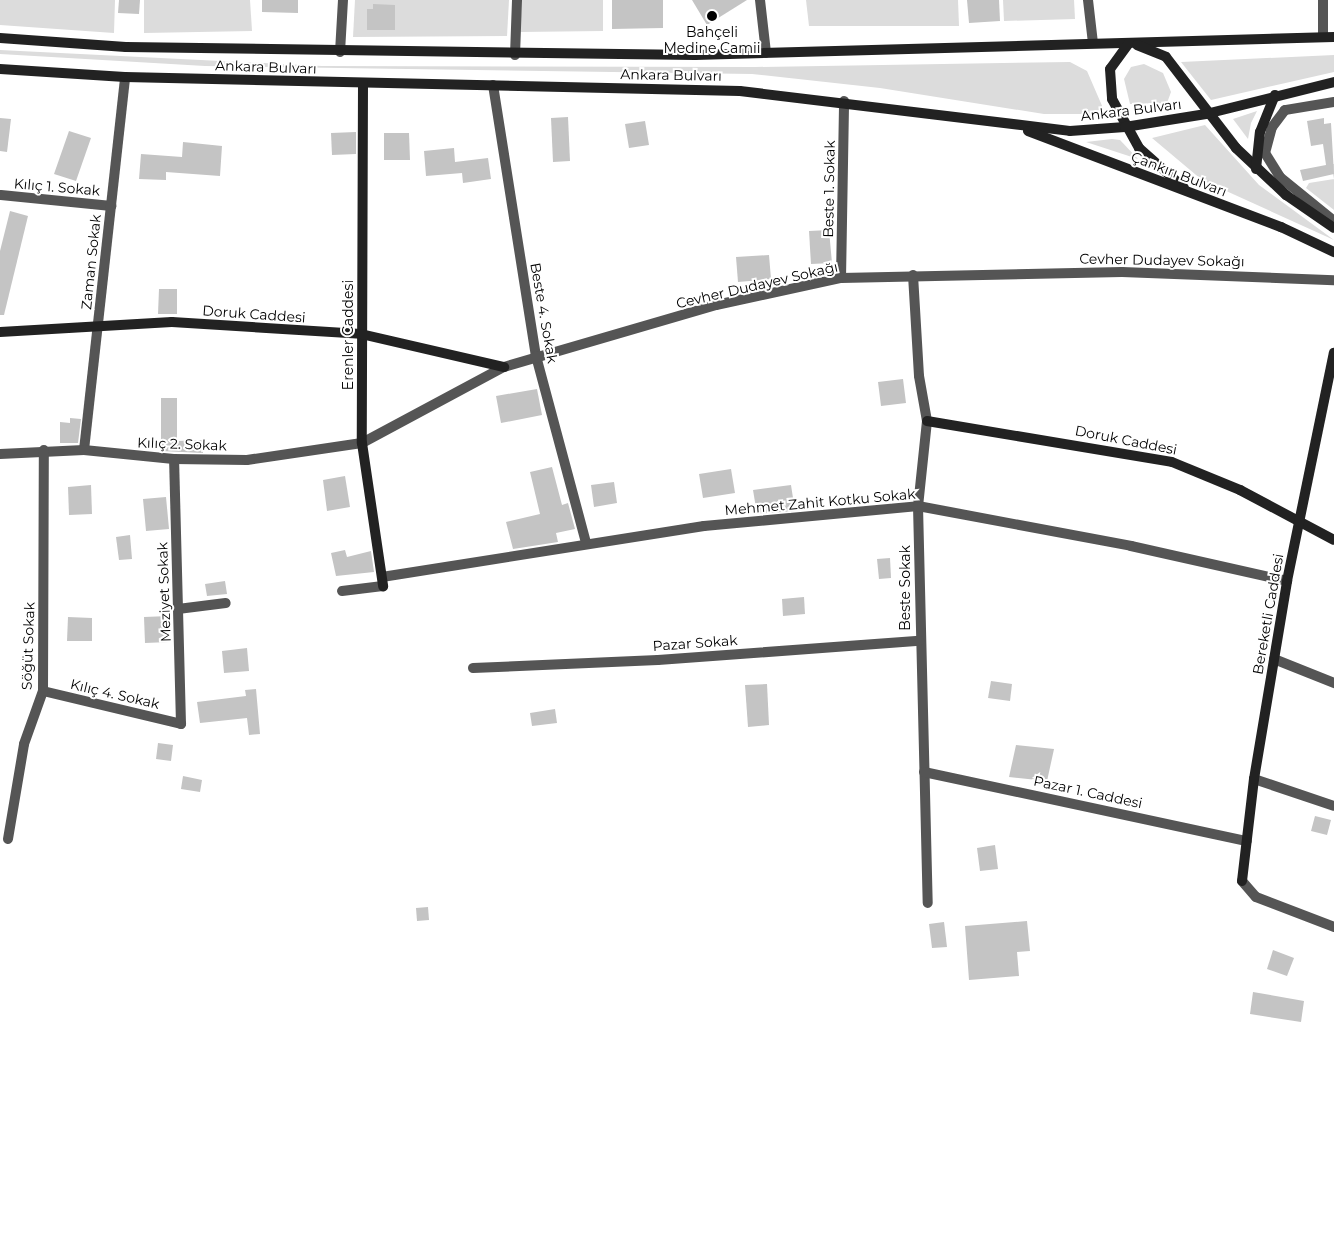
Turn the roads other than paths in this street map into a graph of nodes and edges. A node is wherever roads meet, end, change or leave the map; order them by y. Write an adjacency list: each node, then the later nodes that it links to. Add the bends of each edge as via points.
1 (343, 0): 10 (street)
2 (517, 0): 12 (street)
3 (760, 0): 11 (street)
4 (1088, 0): 8 (street)
5 (1323, 0): 6 (street)
6 (1329, 37): 9 (main road, Ankara Bulvarı)
7 (0, 38): 10 (main road, Ankara Bulvarı, via 126,47)
8 (1093, 43): 9 (main road, Ankara Bulvarı); 11 (main road, Ankara Bulvarı)
9 (1129, 43): 21 (main road, via 1166,57 1190,85); 23 (main road, via 1114,59 1108,77 1112,99)
10 (340, 52): 12 (main road, Ankara Bulvarı)
11 (766, 53): 12 (main road, Ankara Bulvarı)
12 (515, 55)
13 (0, 69): 14 (main road, Ankara Bulvarı)
14 (125, 77): 16 (main road, Ankara Bulvarı); 27 (street, Zaman Sokak)
15 (1334, 82): 18 (main road, Ankara Bulvarı)
16 (363, 83): 17 (main road, Ankara Bulvarı); 36 (main road, Erenler Caddesi)
17 (492, 85): 19 (main road, Ankara Bulvarı, via 740,90); 38 (street, Beste 4. Sokak)
18 (1275, 95): 21 (main road, Ankara Bulvarı); 24 (main road, via 1260,132)
19 (844, 101): 22 (main road, Ankara Bulvarı); 32 (street, Beste 1. Sokak)
20 (1334, 102): 28 (street, via 1285,110 1272,127 1265,153 1280,177)
21 (1206, 114): 23 (main road, Ankara Bulvarı); 24 (main road)
22 (1013, 125): 23 (main road, Ankara Bulvarı, via 1070,130); 25 (main road, Çankırı Bulvarı)
23 (1125, 127): 25 (main road, via 1148,156)
24 (1256, 169): 29 (main road)
25 (1190, 193): 30 (main road, Çankırı Bulvarı)
26 (1, 195): 27 (street, Kılıç 1. Sokak)
27 (111, 206): 34 (street, Zaman Sokak)
28 (1334, 221)
29 (1334, 228)
30 (1334, 252)
31 (912, 275): 32 (street, Cevher Dudayev Sokağı); 33 (street, Cevher Dudayev Sokağı, via 1122,272); 40 (street, Beste Sokak, via 919,376)
32 (841, 278): 38 (street, Cevher Dudayev Sokağı, via 716,305)
33 (1334, 280)
34 (98, 325): 35 (main road, Doruk Caddesi); 36 (main road, Doruk Caddesi, via 172,322); 43 (street, Zaman Sokak)
35 (0, 332)
36 (361, 334): 39 (main road, Doruk Caddesi); 41 (main road, Erenler Caddesi)
37 (1334, 353): 47 (main road, Bereketli Caddesi)
38 (536, 356): 39 (street, Cevher Dudayev Sokağı); 49 (street, Beste 4. Sokak)
39 (504, 367): 41 (street, Cevher Dudayev Sokağı)
40 (927, 421): 46 (street, Beste Sokak); 47 (main road, Doruk Caddesi, via 1172,462 1240,490)
41 (362, 443): 45 (street, Kılıç 2. Sokak, via 247,460); 50 (main road, Erenler Caddesi)
42 (44, 450): 43 (street, Kılıç 2. Sokak); 44 (street, Kılıç 2. Sokak); 59 (street, Söğüt Sokak)
43 (84, 450): 45 (street, Kılıç 2. Sokak)
44 (0, 454)
45 (174, 459): 54 (street, Meziyet Sokak)
46 (918, 506): 49 (street, Mehmet Zahit Kotku Sokak, via 801,514); 51 (street, Mehmet Zahit Kotku Sokak, via 1131,546); 55 (street, Beste Sokak)
47 (1298, 522): 48 (main road, Doruk Caddesi); 51 (main road, Bereketli Caddesi)
48 (1334, 540)
49 (586, 542): 50 (street, Mehmet Zahit Kotku Sokak)
50 (383, 581): 52 (street, Mehmet Zahit Kotku Sokak)
51 (1287, 581): 56 (main road, Bereketli Caddesi)
52 (342, 591)
53 (226, 603): 54 (street)
54 (178, 608): 60 (street, Meziyet Sokak)
55 (919, 641): 57 (street, Pazar Sokak, via 658,660); 61 (street, Beste Sokak)
56 (1274, 659): 58 (street); 62 (main road, Bereketli Caddesi)
57 (474, 668)
58 (1334, 683)
59 (43, 691): 60 (street, Kılıç 4. Sokak); 64 (street, Söğüt Sokak, via 24,744)
60 (181, 724)
61 (924, 772): 65 (street, Pazar 1. Caddesi); 67 (street, Beste Sokak)
62 (1254, 779): 63 (street); 65 (main road, Bereketli Caddesi)
63 (1334, 806)
64 (8, 839)
65 (1246, 841): 66 (main road, Bereketli Caddesi)
66 (1242, 881): 68 (street, via 1256,897)
67 (928, 903)
68 (1334, 927)

